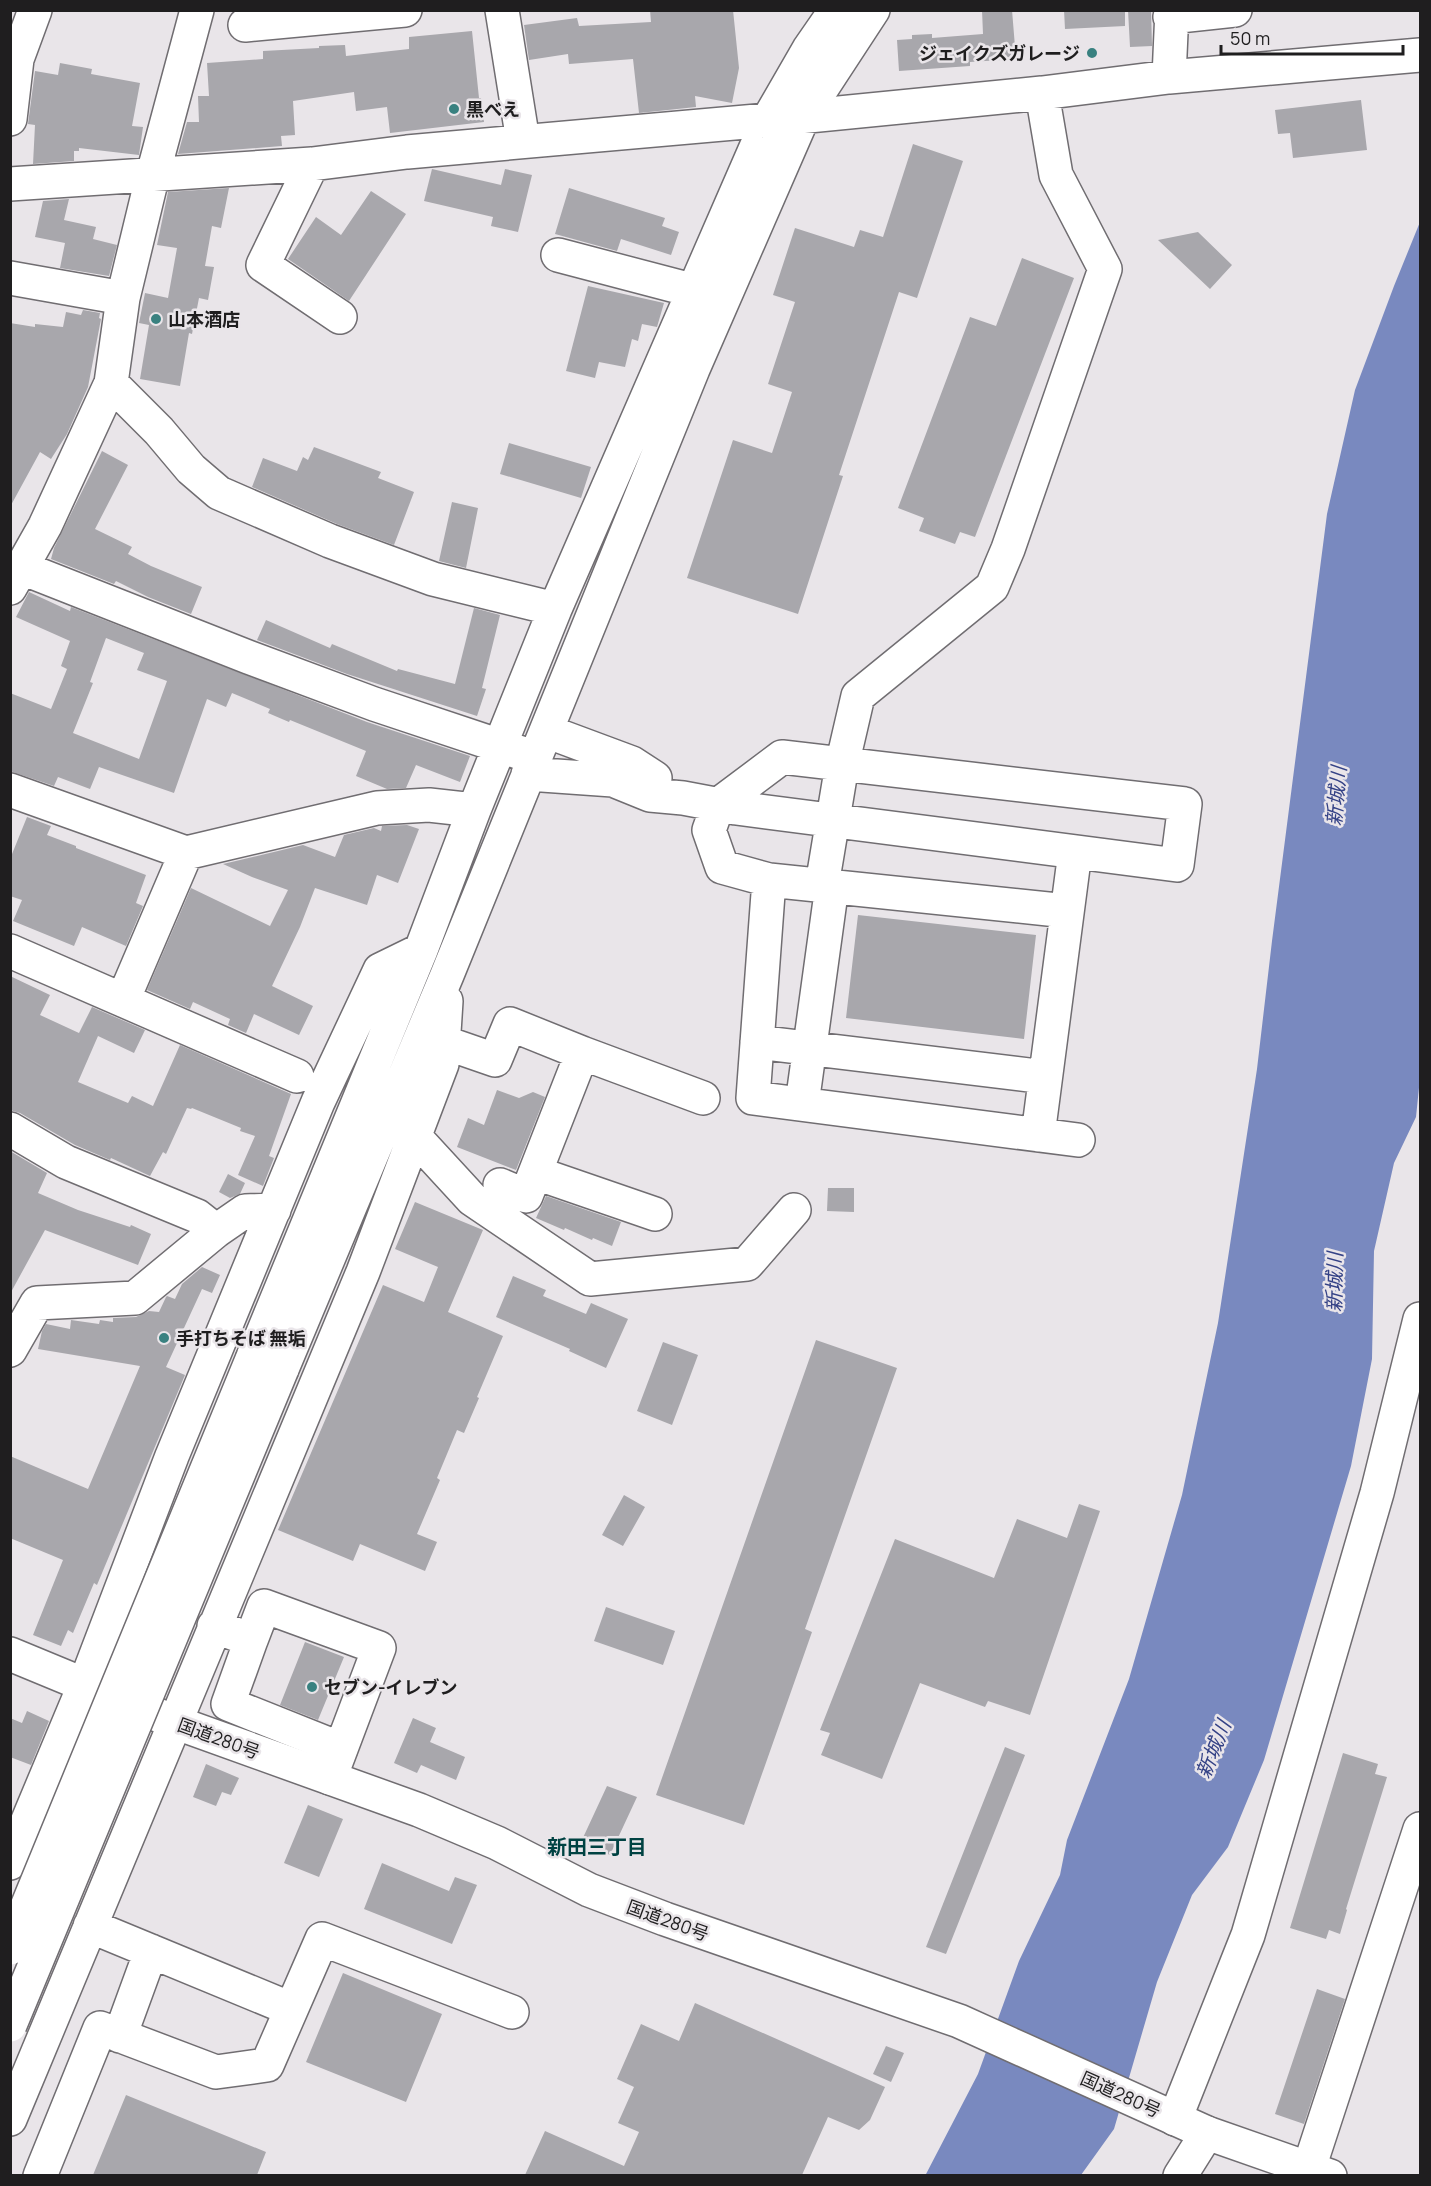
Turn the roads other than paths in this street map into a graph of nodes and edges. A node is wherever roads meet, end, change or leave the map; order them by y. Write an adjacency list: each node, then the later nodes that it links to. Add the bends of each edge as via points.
1 (35, 10): 14 (main road, via 17,59)
2 (197, 10): 18 (main road)
3 (405, 10): 9 (main road)
4 (502, 10): 16 (main road)
5 (836, 10): 15 (main road)
6 (873, 10): 13 (main road)
7 (1235, 10): 8 (main road)
8 (1171, 14): 11 (main road)
9 (245, 26)
10 (1420, 55): 11 (main road)
11 (1169, 77): 12 (main road)
12 (1042, 93): 13 (main road); 29 (main road, via 1056,175 1106,269 992,587 858,696)
13 (803, 117): 15 (main road); 30 (main road, via 693,369)
14 (10, 119)
15 (768, 120): 16 (main road); 22 (main road)
16 (523, 141): 17 (main road)
17 (312, 164): 18 (main road); 24 (main road, via 263,265)
18 (153, 174): 19 (main road); 23 (main road)
19 (10, 184)
20 (558, 255): 22 (main road)
21 (10, 278): 23 (main road)
22 (695, 291): 27 (main road)
23 (123, 298): 25 (main road)
24 (340, 317)
25 (111, 383): 26 (main road, via 45,526); 27 (main road, via 219,494 433,579)
26 (18, 565): 28 (main road, via 258,661)
27 (555, 609): 28 (main road)
28 (500, 746): 30 (main road); 34 (main road)
29 (845, 749): 33 (main road, via 782,757); 35 (main road); 36 (main road, via 1185,804 1178,865)
30 (536, 754): 32 (main road, via 650,795); 32 (main road, via 632,763); 43 (main road)
31 (10, 790): 37 (main road)
32 (683, 798): 33 (main road)
33 (718, 805): 35 (main road); 38 (main road, via 710,830 722,867)
34 (474, 810): 37 (main road, via 429,805 377,808); 41 (main road)
35 (833, 822): 36 (main road); 39 (main road)
36 (1076, 852): 40 (main road)
37 (186, 853): 44 (main road)
38 (769, 880): 39 (main road); 45 (main road)
39 (827, 886): 40 (main road); 47 (main road)
40 (1067, 911): 50 (main road)
41 (421, 950): 59 (main road, via 380,970 318,1102); 65 (main road)
42 (10, 951): 44 (main road)
43 (447, 975): 46 (main road); 65 (main road)
44 (123, 1000): 49 (main road)
45 (757, 1041): 47 (main road); 52 (main road, via 753,1098)
46 (443, 1042): 48 (main road, via 495,1060 510,1024); 55 (main road, via 442,1064)
47 (811, 1048): 50 (main road); 52 (main road)
48 (582, 1053): 51 (main road); 57 (main road)
49 (297, 1076)
50 (1046, 1077): 54 (main road)
51 (703, 1098)
52 (802, 1104): 54 (main road)
53 (10, 1129): 62 (main road, via 66,1162 197,1216)
54 (1038, 1135): 56 (main road)
55 (414, 1136): 60 (main road, via 472,1199 590,1279 747,1264); 66 (main road, via 363,1272)
56 (1078, 1140)
57 (536, 1173): 58 (main road, via 526,1196); 61 (main road)
58 (500, 1185)
59 (274, 1210): 62 (main road, via 245,1211); 69 (main road, via 172,1456)
60 (794, 1210)
61 (655, 1214)
62 (216, 1231): 64 (main road, via 135,1298 37,1303)
63 (1420, 1319): 81 (main road, via 1377,1493 1248,1935)
64 (10, 1350)
65 (267, 1363): 75 (main road, bridge); 79 (main road, bridge)
66 (214, 1626): 67 (main road); 70 (main road)
67 (250, 1640): 71 (main road, via 228,1704); 71 (main road, via 264,1606 379,1648)
68 (10, 1654): 69 (main road, 国道280号)
69 (85, 1684): 70 (main road, 国道280号); 73 (main road)
70 (177, 1723): 71 (main road, 国道280号); 74 (main road)
71 (336, 1764): 81 (main road, 国道280号, via 589,1890 959,2021)
72 (1420, 1829): 84 (main road)
73 (10, 1863)
74 (90, 1926): 76 (main road); 82 (main road)
75 (10, 1948)
76 (150, 1951): 77 (main road); 80 (main road)
77 (291, 2009): 78 (main road, via 322,1939); 80 (main road, via 267,2066 216,2072)
78 (512, 2012)
79 (10, 2025)
80 (120, 2036): 85 (main road, via 100,2028)
81 (1167, 2115): 83 (main road, 国道280号)
82 (10, 2119)
83 (1207, 2133): 84 (main road, 国道280号); 86 (main road)
84 (1320, 2172)
85 (40, 2175)
86 (1180, 2175)

